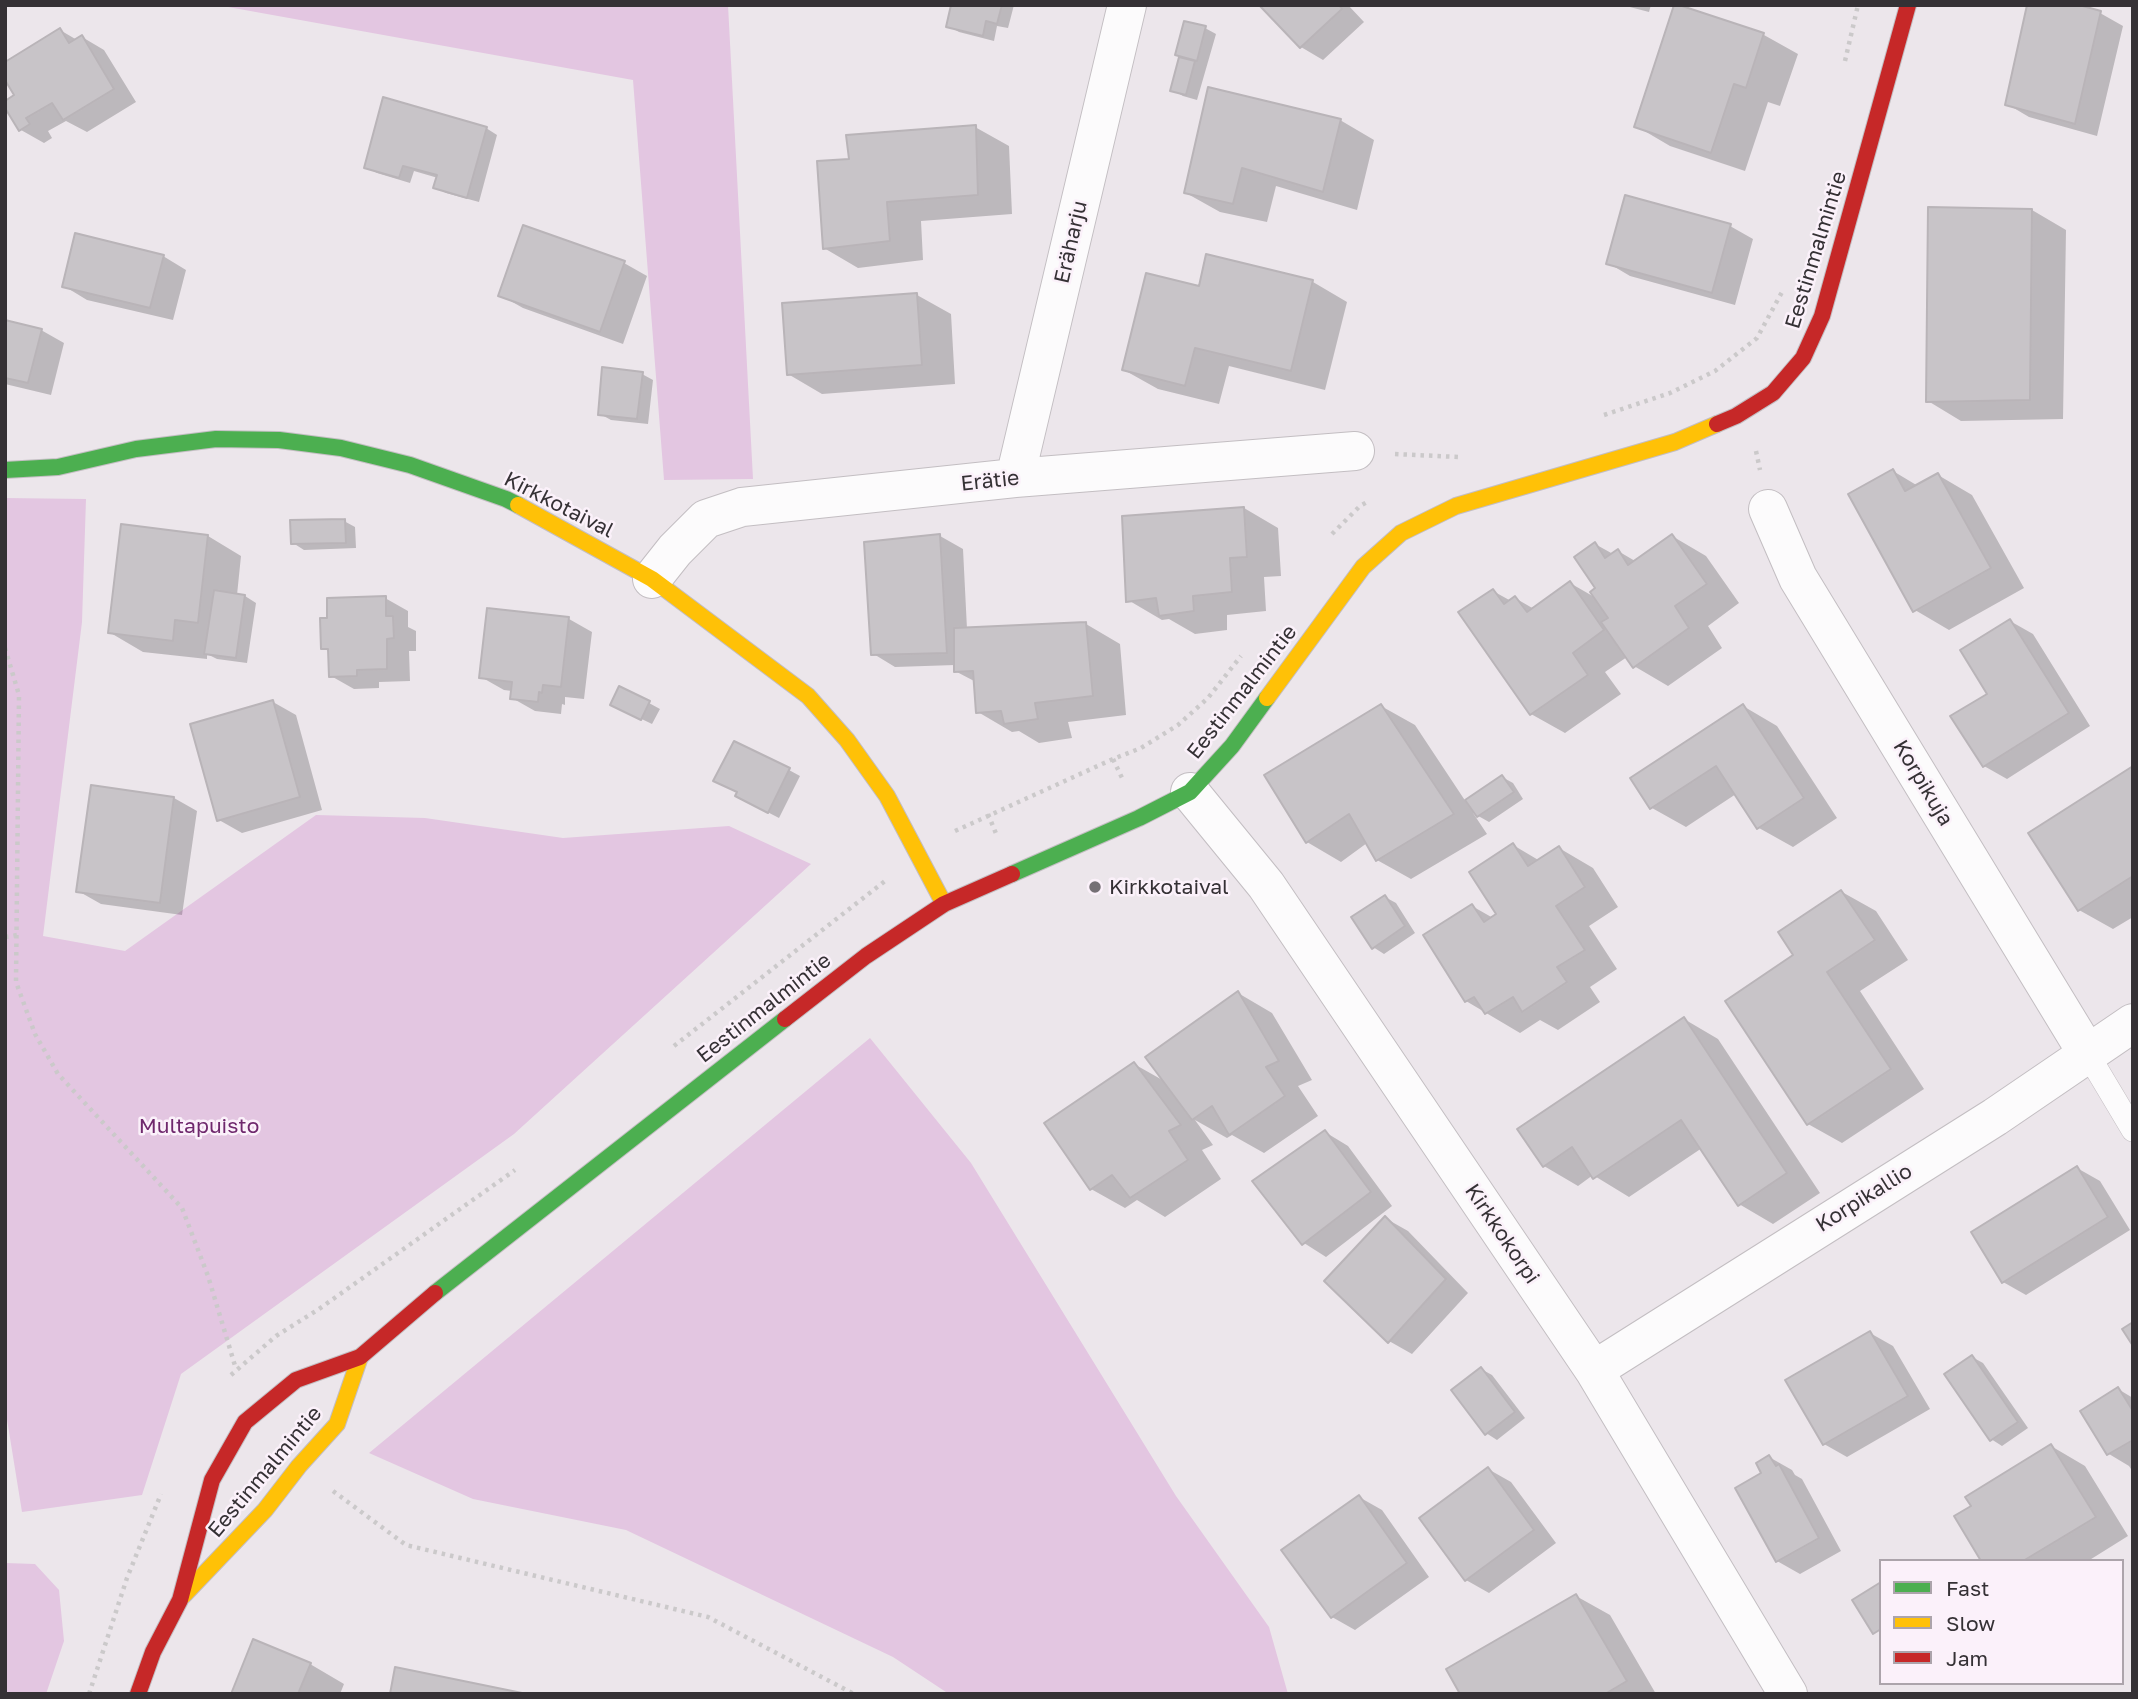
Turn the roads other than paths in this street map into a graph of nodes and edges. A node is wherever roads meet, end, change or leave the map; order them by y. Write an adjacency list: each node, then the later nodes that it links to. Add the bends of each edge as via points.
1 (1127, 5): 5 (street, Eräharju)
2 (1908, 5): 8 (street, Eestinmalmintie, via 1822,316 1803,358 1773,393 1736,416 1675,442 1456,506 1401,533 1363,567 1232,746)
3 (1356, 451): 5 (street, Erätie)
4 (5, 470): 7 (street, Kirkkotaival, via 58,467 136,449 216,439 279,440 341,448 506,499)
5 (1015, 478): 7 (street, Erätie, via 742,507 706,519)
6 (1768, 509): 11 (street, Korpikuja, via 1798,578)
7 (652, 579): 9 (street, Kirkkotaival, via 808,696 848,740 887,796)
8 (1190, 792): 9 (street, Eestinmalmintie); 14 (street, Kirkkokorpi, via 1266,886)
9 (944, 904): 13 (street, Eestinmalmintie, via 844,972 456,1275)
10 (2133, 1023): 11 (street, Korpikallio)
11 (2087, 1053): 12 (lane); 14 (street, Korpikallio, via 1994,1117)
12 (2133, 1130)
13 (360, 1357): 15 (street, Eestinmalmintie, via 337,1424 265,1510); 15 (street, Eestinmalmintie, via 296,1380 245,1422 212,1480)
14 (1594, 1370): 17 (street, Kirkkokorpi)
15 (180, 1600): 16 (street, Eestinmalmintie)
16 (138, 1694)
17 (1788, 1694)

